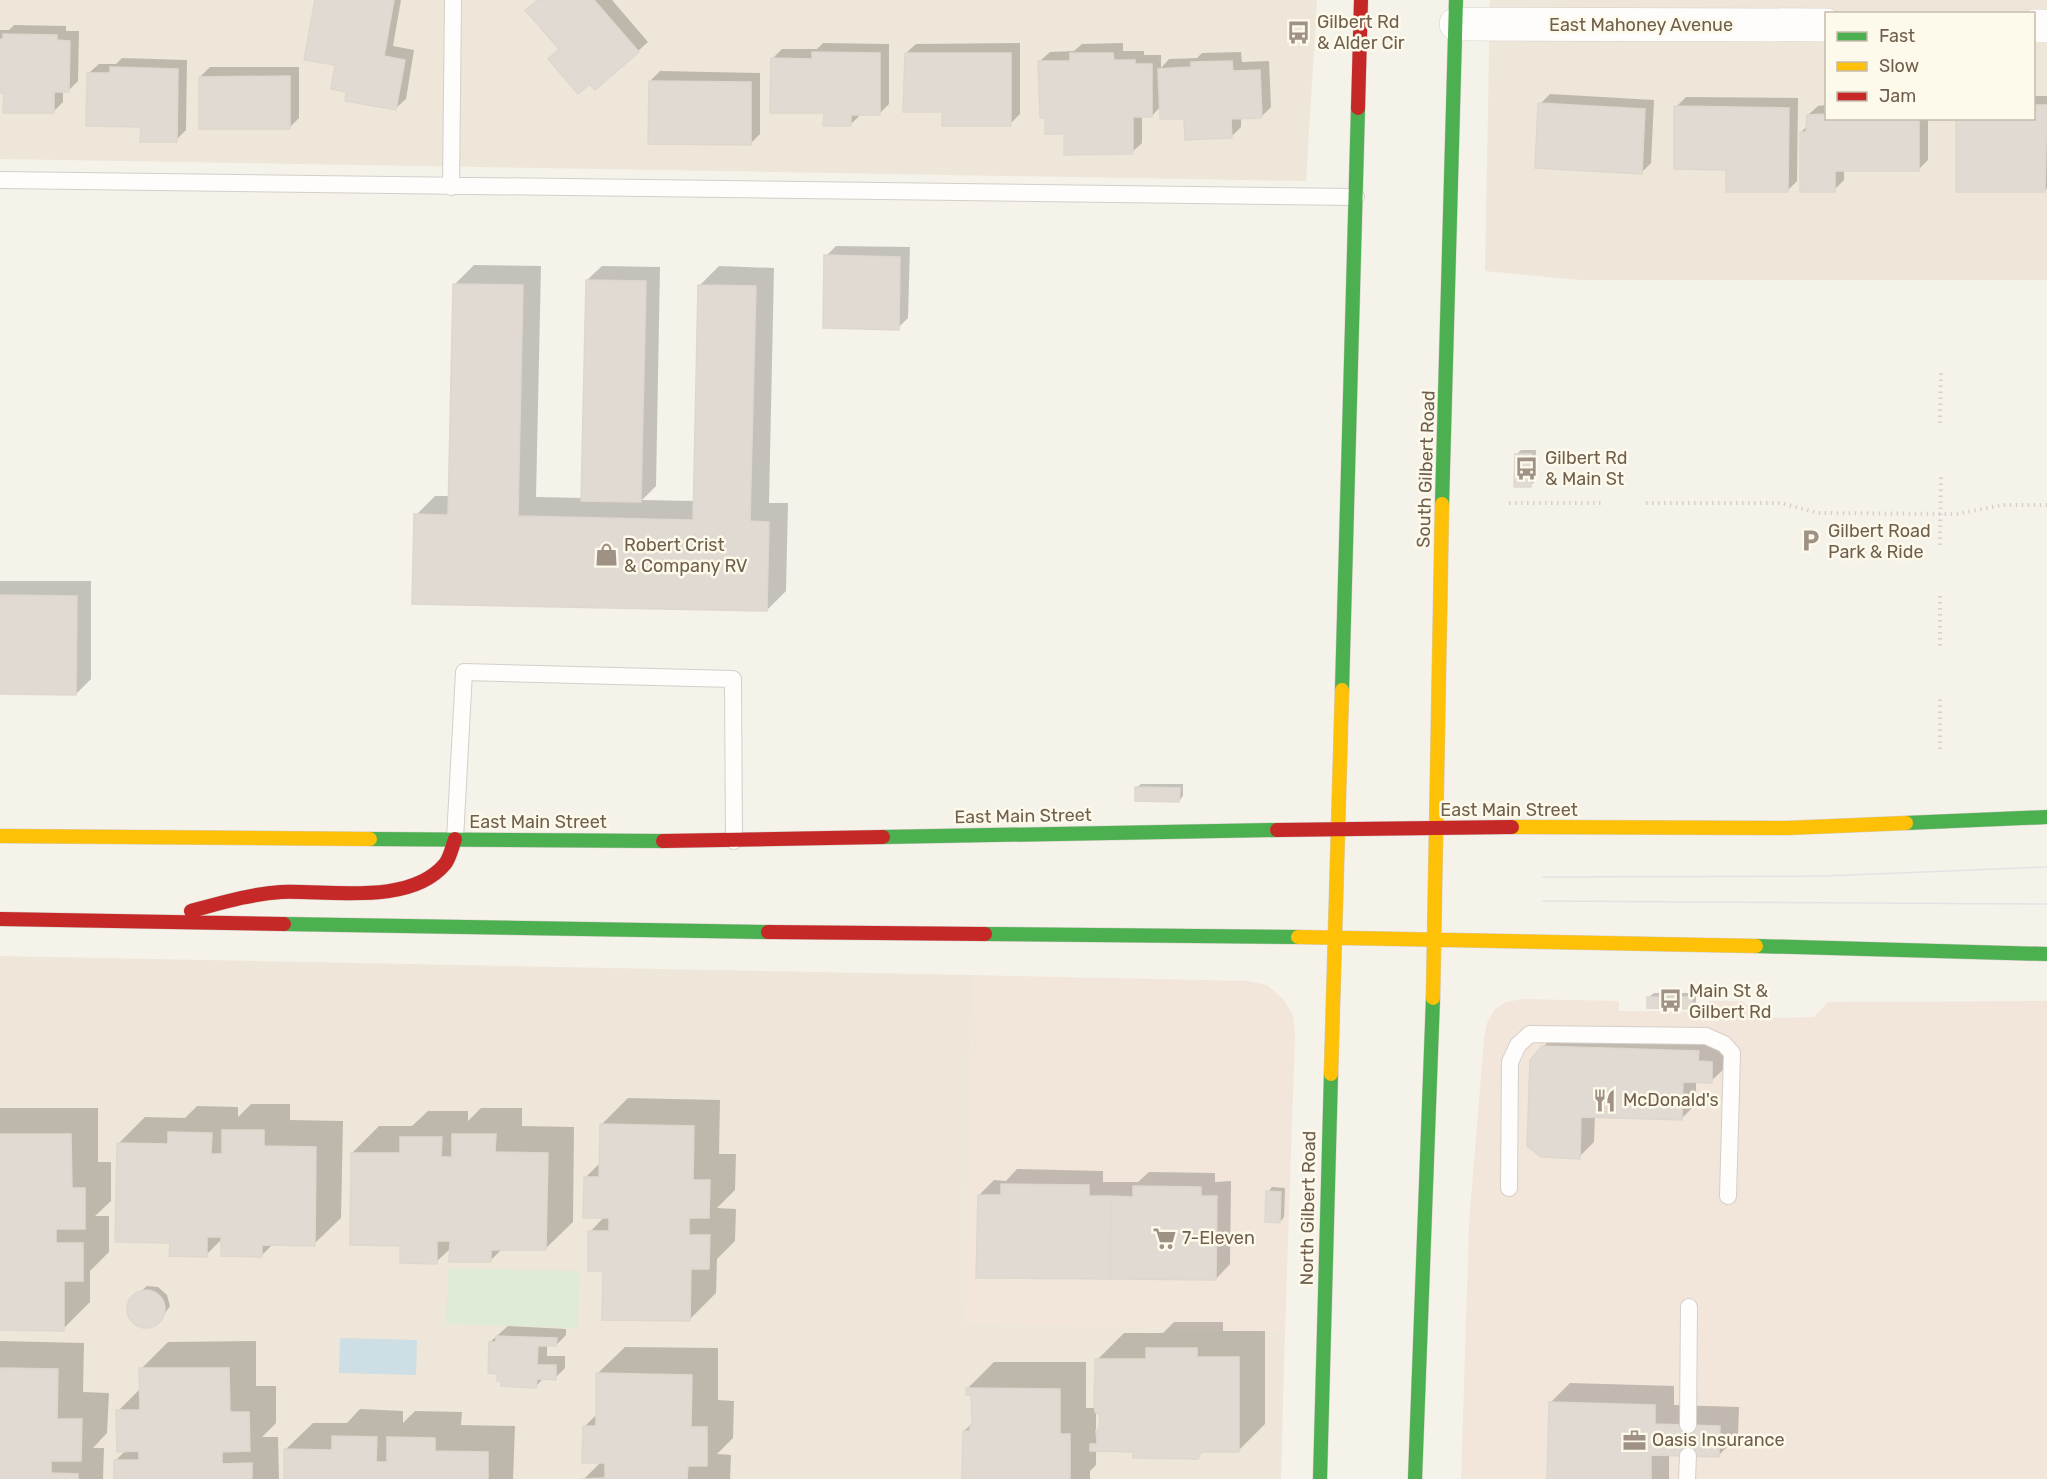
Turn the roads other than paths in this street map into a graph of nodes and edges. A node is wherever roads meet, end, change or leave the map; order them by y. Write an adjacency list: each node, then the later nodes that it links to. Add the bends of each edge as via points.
1 (453, 0): 6 (lane)
2 (1361, 0): 7 (main road)
3 (1456, 12): 4 (street, East Mahoney Avenue); 9 (main road, South Gilbert Road)
4 (1825, 25)
5 (0, 180): 6 (lane)
6 (451, 187): 7 (lane)
7 (1356, 197): 10 (main road)
8 (2047, 817): 9 (main road, East Main Street, via 1787,828)
9 (1437, 828): 10 (main road, East Main Street); 17 (main road, South Gilbert Road)
10 (1337, 830): 13 (main road, East Main Street); 16 (main road)
11 (0, 836): 12 (main road, East Main Street)
12 (456, 839): 13 (main road, East Main Street); 13 (lane, via 464,672 733,679); 15 (main road, via 450,858 440,871 402,889 260,894)
13 (734, 841)
14 (0, 919): 15 (main road)
15 (149, 921): 16 (main road, via 780,933)
16 (1335, 937): 17 (main road); 24 (main road, North Gilbert Road)
17 (1435, 938): 18 (main road); 25 (main road)
18 (2047, 954)
19 (1509, 1188): 20 (lane, via 1510,1062 1518,1044 1530,1034 1706,1036 1724,1044 1732,1053)
20 (1728, 1196)
21 (1689, 1307): 22 (lane)
22 (1688, 1425)
23 (1688, 1456): 26 (lane)
24 (1320, 1479)
25 (1415, 1479)
26 (1688, 1479)

